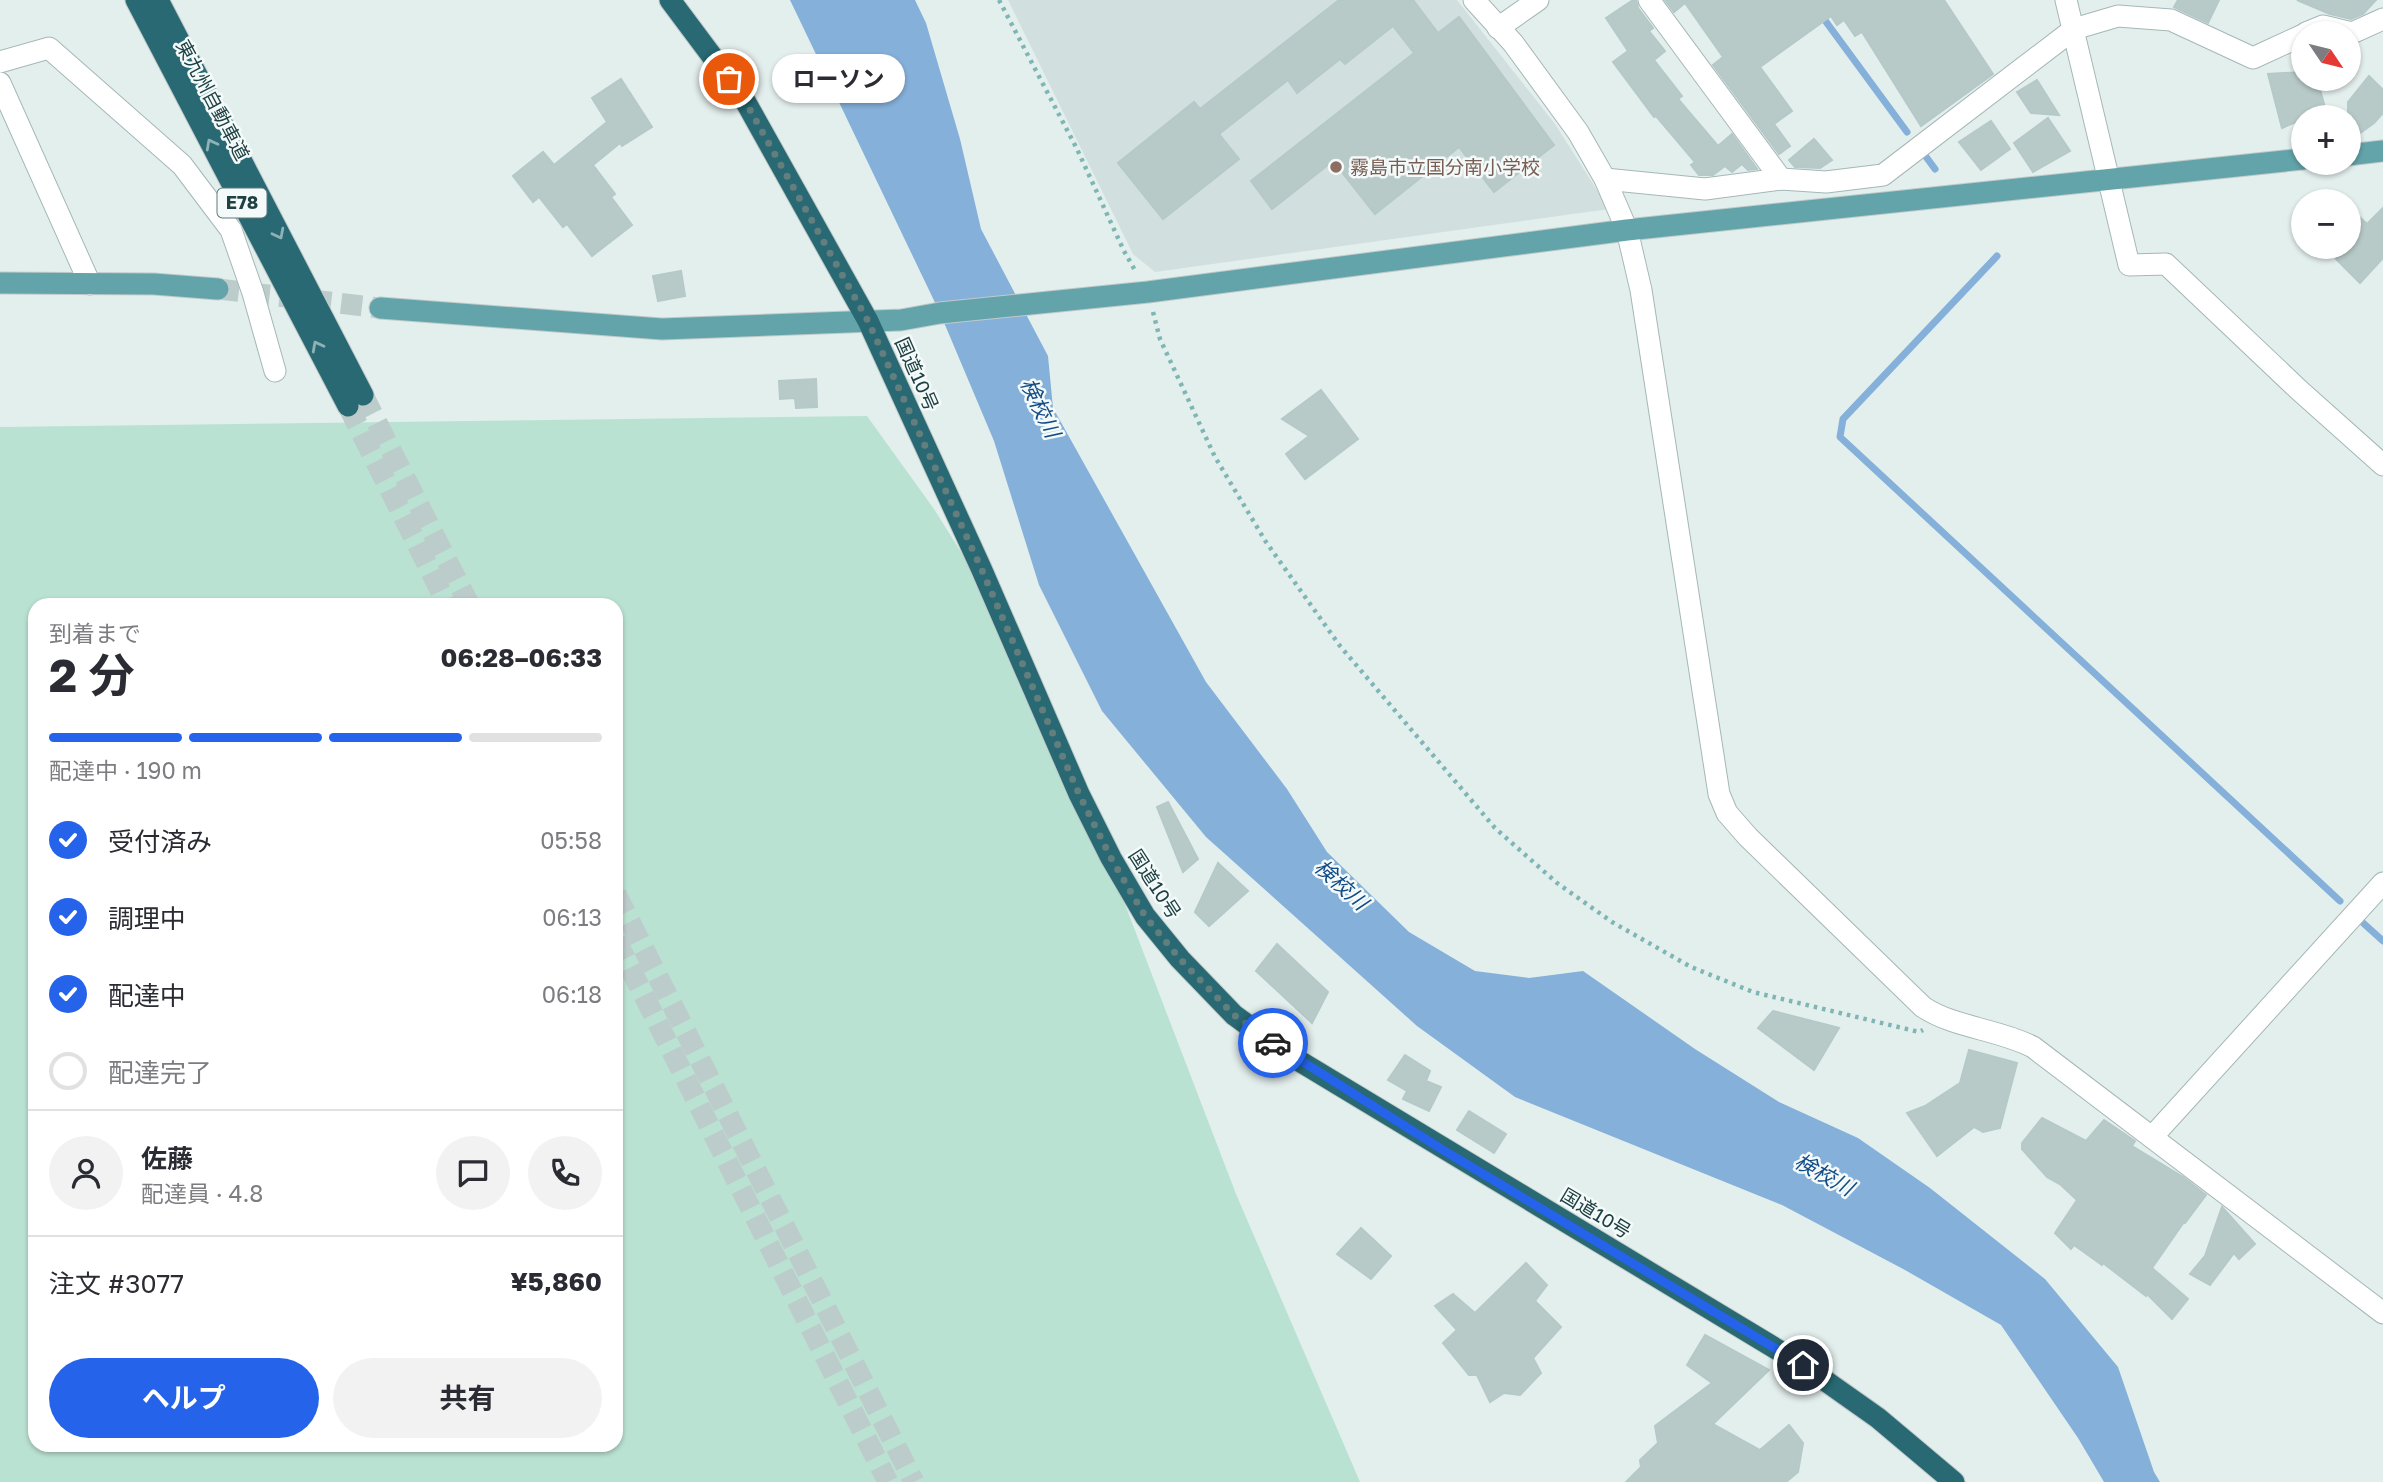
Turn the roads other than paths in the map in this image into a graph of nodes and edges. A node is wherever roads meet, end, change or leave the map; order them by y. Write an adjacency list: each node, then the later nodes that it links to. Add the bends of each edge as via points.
1 (136, 0): 2 (highway, 東九州自動車道 / E78, one-way to 1, via 356,401)
2 (158, 0)
3 (670, 0): 26 (highway, 国道10号, via 744,99)
4 (1474, 0): 9 (street)
5 (1538, 0): 9 (street)
6 (1649, 0): 19 (street)
7 (2066, 0): 10 (street)
8 (2383, 19): 11 (street)
9 (1497, 28): 18 (street, via 1578,132)
10 (2074, 29): 12 (street, via 2118,16 2171,20 2253,58); 19 (street, via 1883,175 1826,182); 20 (street)
11 (2361, 29)
12 (2291, 40)
13 (0, 62): 27 (street, via 49,48 182,165 230,230)
14 (0, 83): 23 (street)
15 (2383, 151): 16 (main road)
16 (2361, 154)
17 (2291, 160): 20 (main road)
18 (1605, 179): 19 (street, via 1705,189); 21 (street)
19 (1780, 179)
20 (2110, 179): 21 (main road); 28 (street, via 2129,265 2166,264)
21 (1627, 230): 26 (main road, via 1148,292); 30 (street, via 1643,303 1719,793 1727,813 1923,1006 1936,1015 2015,1038 2033,1048)
22 (0, 284): 23 (main road)
23 (90, 284): 24 (main road)
24 (218, 289)
25 (380, 308): 26 (main road, via 662,329)
26 (868, 321): 32 (highway, 国道10号, via 1079,794 1145,916 1180,959 1234,1015 1286,1053 1803,1365 1878,1418)
27 (275, 370)
28 (2383, 465)
29 (2383, 883): 30 (street)
30 (2152, 1137): 31 (street)
31 (2383, 1313)
32 (1954, 1482)

